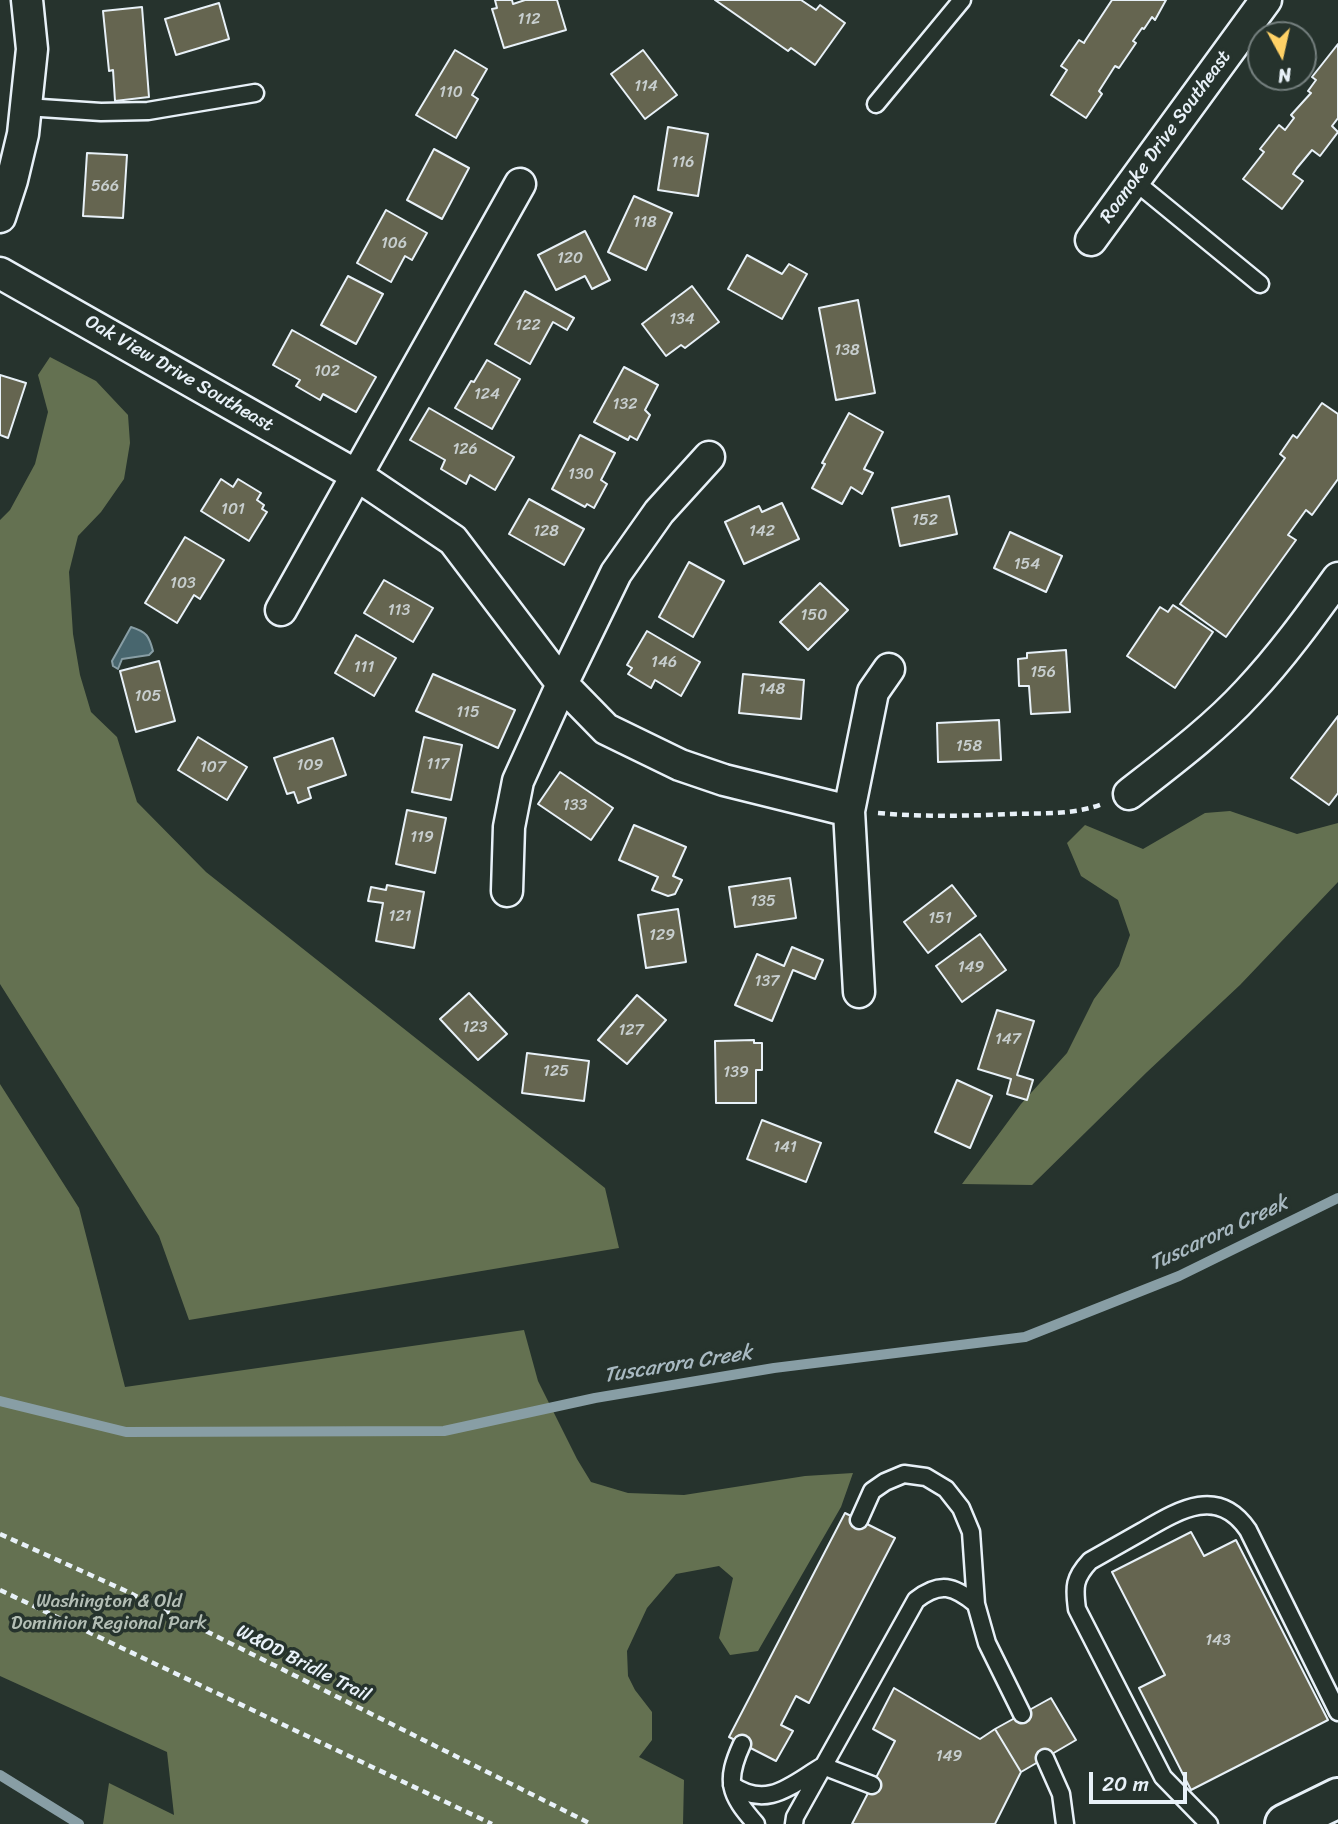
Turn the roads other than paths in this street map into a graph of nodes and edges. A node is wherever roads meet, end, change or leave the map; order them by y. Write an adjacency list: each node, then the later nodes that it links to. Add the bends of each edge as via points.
1 (27, 0): 6 (street, via 32,49)
2 (962, 0): 5 (lane)
3 (1266, 0): 7 (street, Roanoke Drive Southeast)
4 (255, 93): 6 (lane, via 148,111)
5 (876, 104)
6 (26, 107): 9 (street)
7 (1133, 180): 10 (street, Roanoke Drive Southeast); 12 (lane)
8 (520, 184): 14 (street)
9 (0, 217)
10 (1091, 240)
11 (0, 273): 14 (street, Oak View Drive Southeast)
12 (1260, 284)
13 (709, 457): 18 (street, via 659,512 616,573)
14 (358, 476): 16 (street); 18 (street, Oak View Drive Southeast, via 453,540)
15 (1338, 578): 19 (street, via 1247,694)
16 (281, 610)
17 (889, 669): 20 (street, via 873,692)
18 (562, 684): 20 (street, Oak View Drive Southeast, via 606,729 680,765); 21 (street, via 518,781 509,827)
19 (1129, 794)
20 (849, 811): 22 (street)
21 (507, 891)
22 (859, 992)
23 (859, 1520): 24 (lane, via 872,1491 904,1474 926,1477 946,1489 971,1532)
24 (976, 1604): 26 (lane, via 988,1643); 29 (lane, via 960,1591 943,1587 916,1600)
25 (1338, 1712): 36 (lane, via 1238,1516 1202,1505 1181,1509 1090,1561 1079,1573 1077,1609 1163,1777)
26 (1022, 1714)
27 (743, 1744): 31 (lane, via 732,1767)
28 (1045, 1758): 35 (lane, via 1061,1794)
29 (823, 1766): 30 (lane); 31 (lane, via 787,1790 766,1796 744,1794); 34 (lane)
30 (872, 1784)
31 (732, 1785): 33 (lane, via 742,1808)
32 (1338, 1798): 37 (main road)
33 (757, 1824)
34 (794, 1824)
35 (1065, 1824)
36 (1209, 1824)
37 (1285, 1824)

